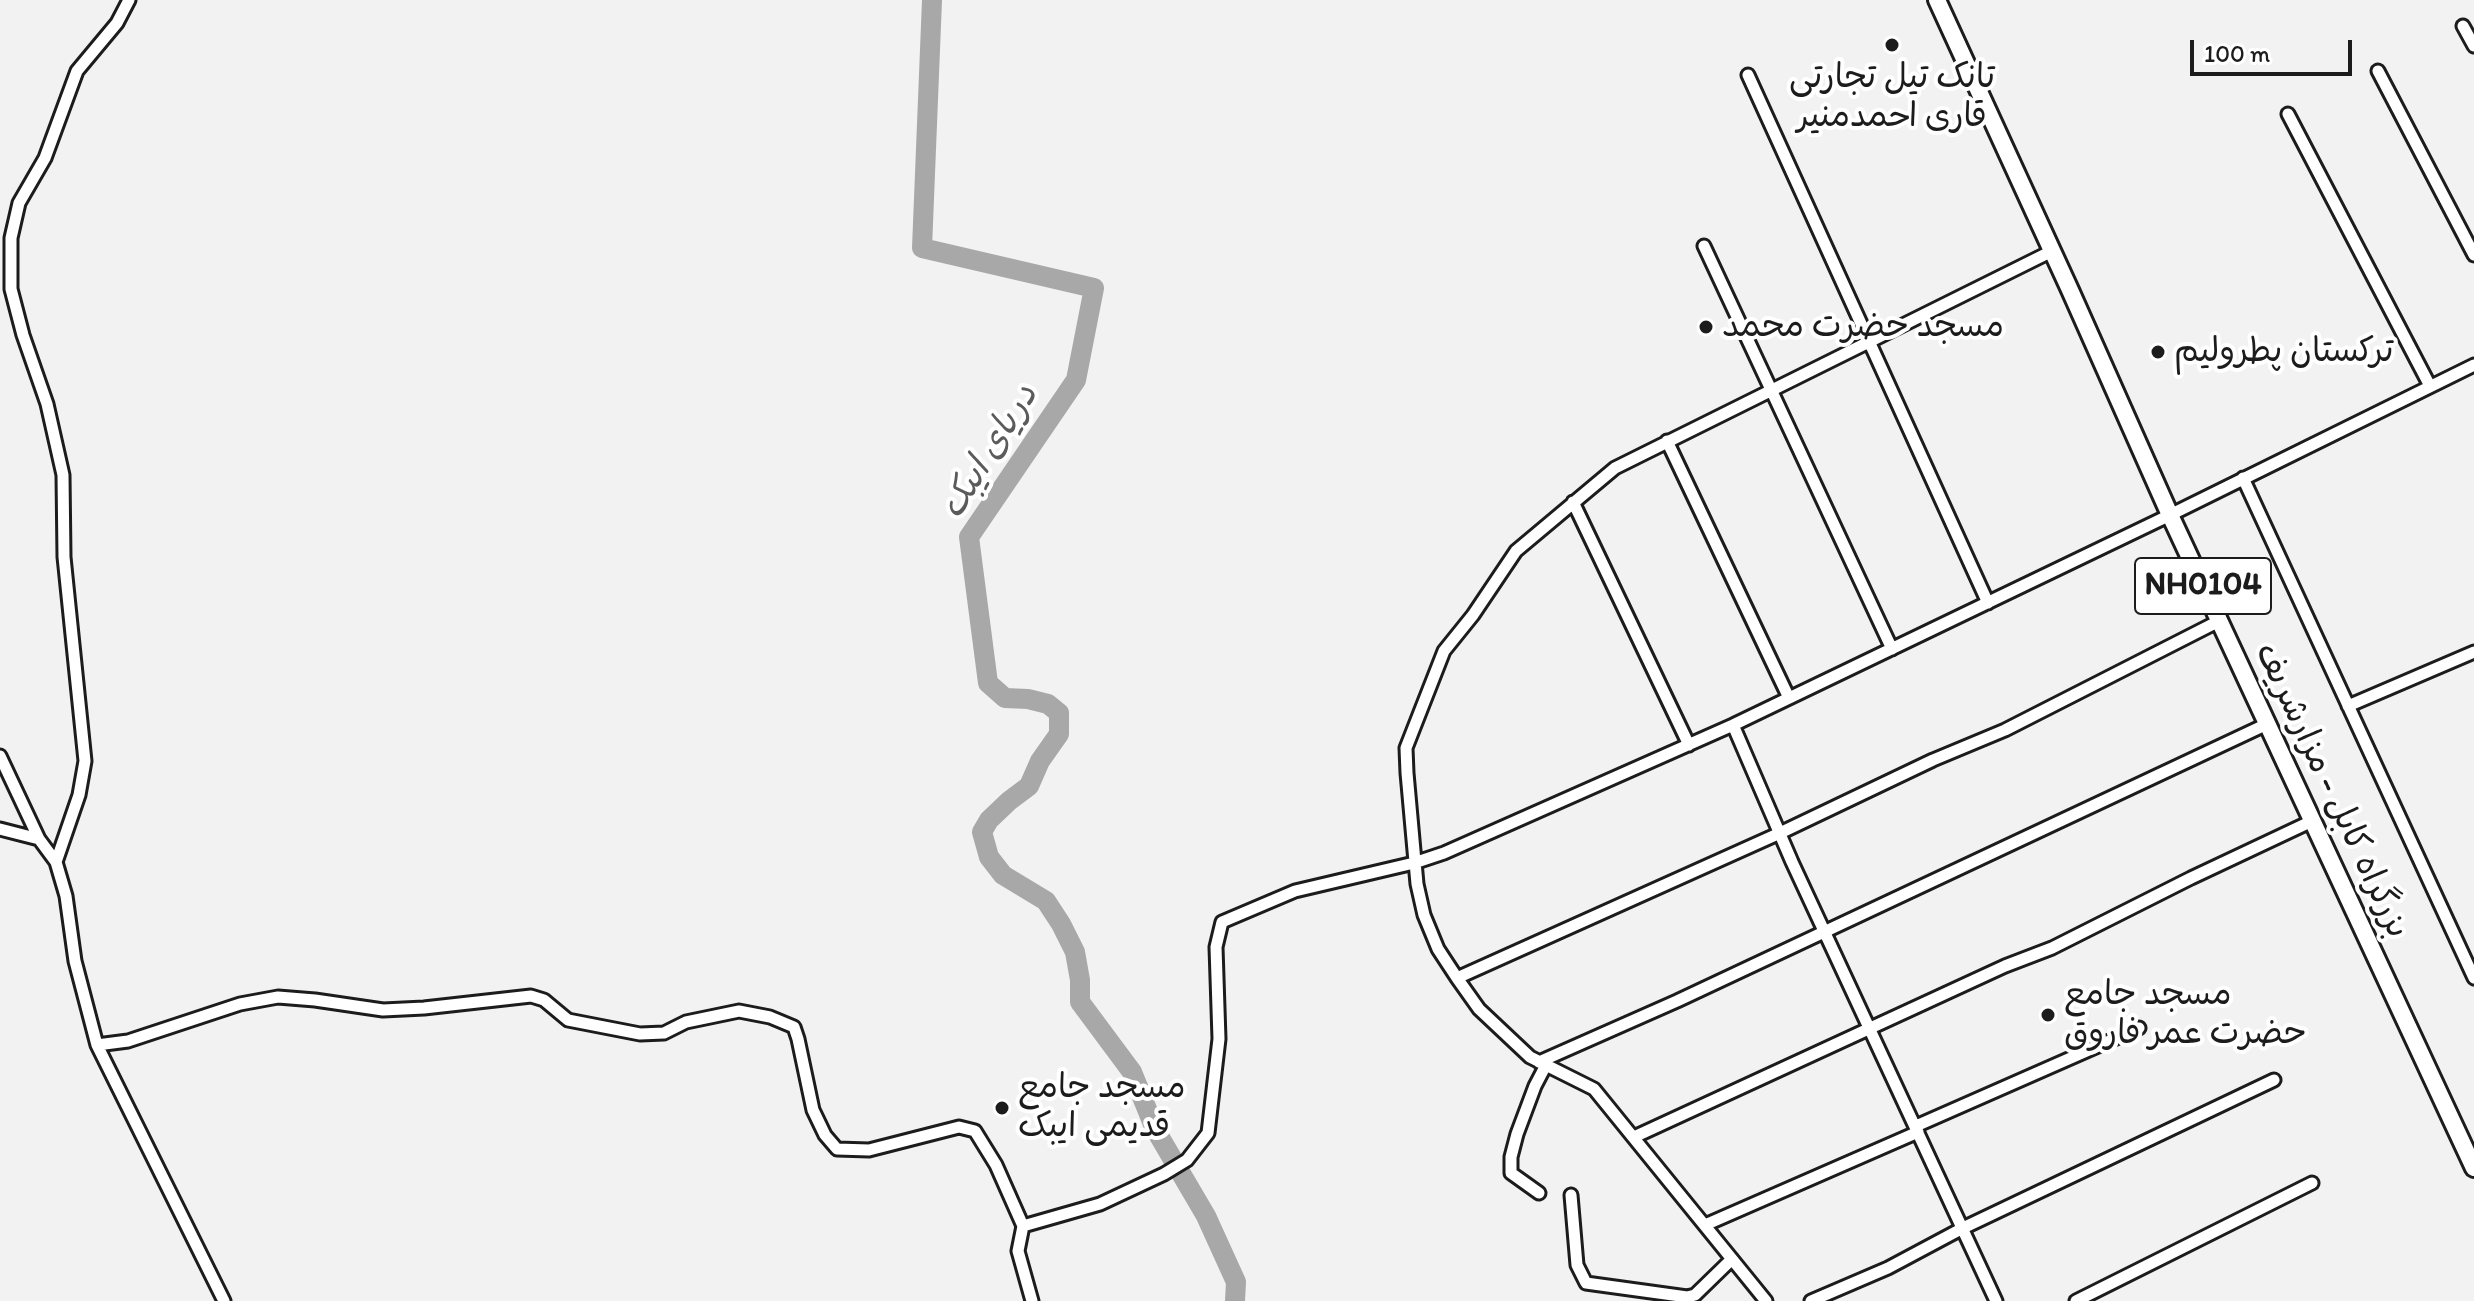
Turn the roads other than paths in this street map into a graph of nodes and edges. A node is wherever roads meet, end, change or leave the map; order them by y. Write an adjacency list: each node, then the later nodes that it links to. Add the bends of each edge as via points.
1 (129, 0): 33 (street, via 77,71 45,158 19,203 11,238 11,289 63,475 64,557 85,761)
2 (1937, 0): 9 (highway, بزرگراه کابل - مزارشریف / NH0104)
3 (2463, 26): 4 (street)
4 (2474, 46)
5 (2378, 71): 10 (street)
6 (1748, 75): 11 (street)
7 (2288, 114): 13 (street)
8 (1704, 246): 14 (street)
9 (2052, 251): 11 (street); 18 (highway, بزرگراه کابل - مزارشریف / NH0104)
10 (2474, 255)
11 (1868, 342): 14 (street); 19 (street)
12 (2474, 365): 13 (street)
13 (2430, 386): 16 (street)
14 (1771, 390): 15 (street); 21 (street)
15 (1667, 441): 17 (street, via 1615,468); 23 (street)
16 (2243, 478): 18 (street); 24 (street)
17 (1573, 502): 27 (street); 34 (street, via 1516,551 1444,651 1406,748)
18 (2170, 515): 19 (street); 20 (highway, بزرگراه کابل - مزارشریف / NH0104)
19 (1988, 603): 21 (street)
20 (2219, 621): 25 (highway, بزرگراه کابل - مزارشریف / NH0104); 31 (street, via 2005,730)
21 (1892, 649): 23 (street)
22 (2474, 652): 24 (street)
23 (1789, 698): 26 (street)
24 (2348, 706): 37 (street)
25 (2267, 724): 29 (highway, بزرگراه کابل - مزارشریف / NH0104); 35 (street)
26 (1733, 725): 27 (street); 31 (street)
27 (1689, 745): 34 (street)
28 (0, 756): 32 (street)
29 (2312, 821): 39 (street); 45 (highway, بزرگراه کابل - مزارشریف / NH0104)
30 (0, 829): 32 (street)
31 (1780, 833): 35 (street); 36 (street)
32 (39, 839): 33 (street)
33 (56, 862): 40 (street)
34 (1414, 863): 36 (street, via 1424,915); 50 (street, via 1295,891 1222,922 1216,947 1219,1039 1208,1133 1187,1160 1164,1174 1100,1204)
35 (1825, 930): 39 (street); 41 (street)
36 (1457, 978): 41 (street, via 1479,1009)
37 (2474, 978)
38 (2139, 1028): 43 (street)
39 (1871, 1029): 43 (street); 44 (street)
40 (97, 1045): 50 (street, via 128,1041 278,997 383,1010 531,996 568,1020 640,1034 664,1033 686,1022 739,1011 770,1017 794,1027 813,1110 837,1149 869,1150 959,1127 975,1131); 53 (street)
41 (1543, 1064): 44 (street, via 1594,1089); 47 (street, via 1511,1157 1511,1173)
42 (2274, 1080): 51 (street)
43 (1917, 1129): 49 (street); 51 (street)
44 (1634, 1137): 49 (street)
45 (2473, 1162)
46 (2312, 1183): 58 (street)
47 (1539, 1193)
48 (1571, 1195): 52 (street, via 1577,1265 1586,1283 1687,1297)
49 (1705, 1225): 52 (street)
50 (1023, 1226): 54 (street, via 1018,1251)
51 (1963, 1228): 56 (street); 57 (street)
52 (1732, 1259): 55 (street)
53 (224, 1301)
54 (1032, 1301)
55 (1766, 1301)
56 (1811, 1301)
57 (1996, 1301)
58 (2076, 1301)

